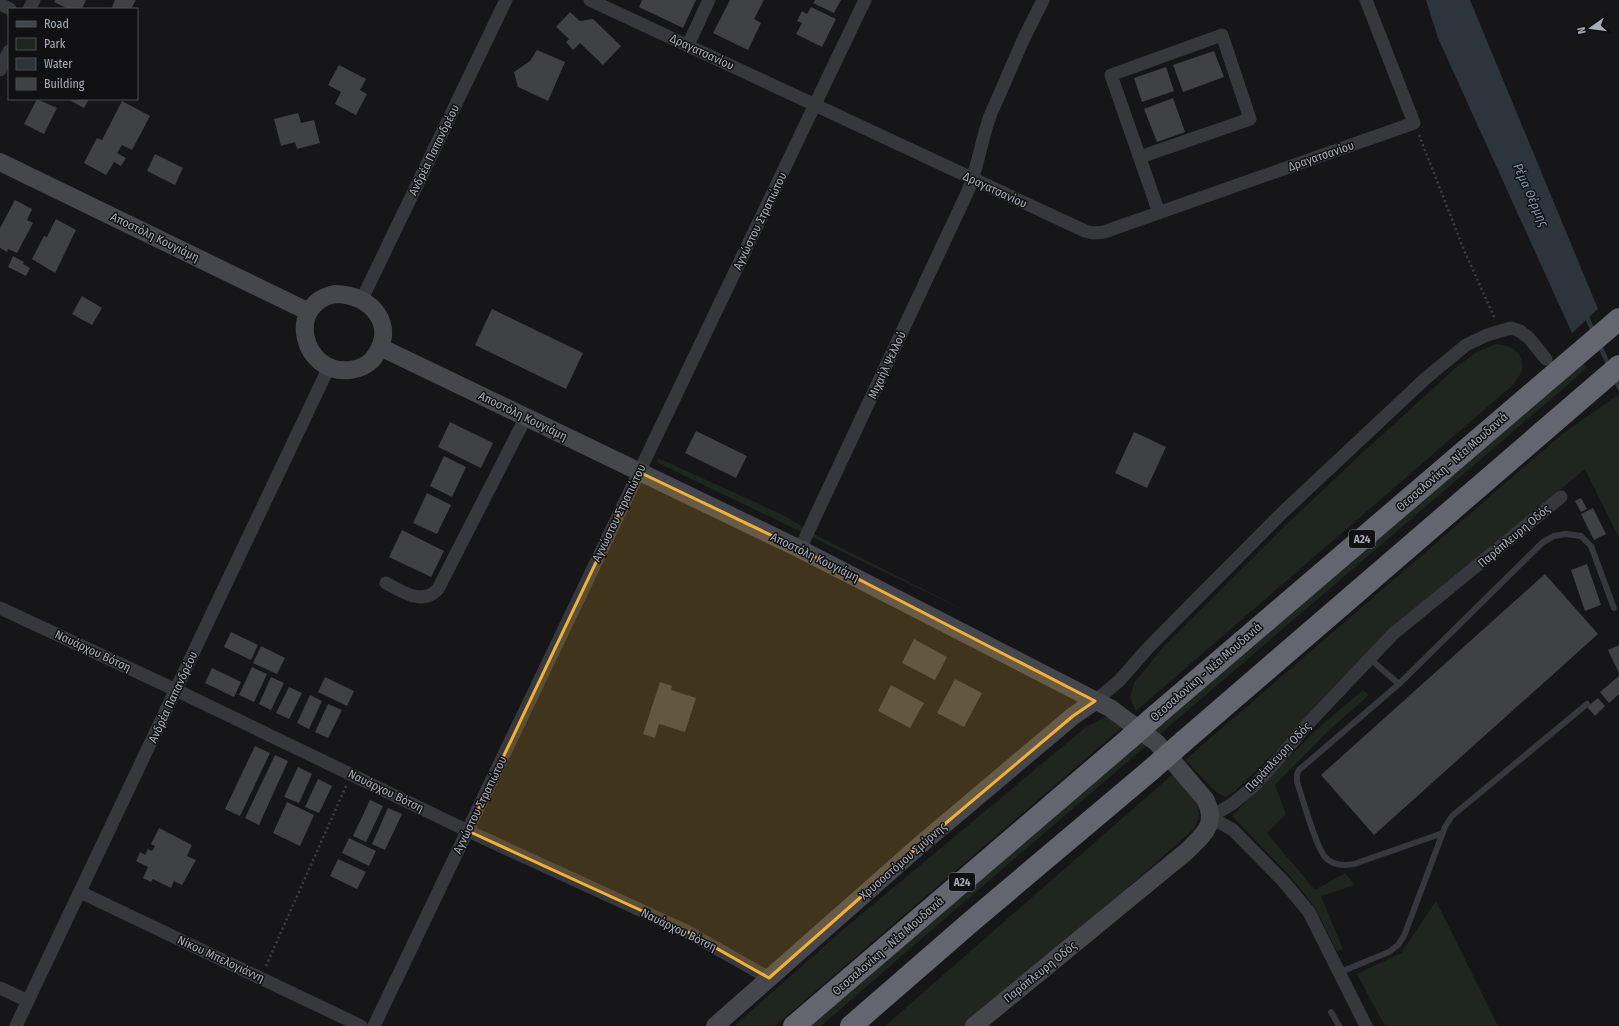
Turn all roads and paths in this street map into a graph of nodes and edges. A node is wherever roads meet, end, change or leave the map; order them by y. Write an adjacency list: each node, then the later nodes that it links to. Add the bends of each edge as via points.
1 (506, 0): 16 (street, Ανδρέα Παπανδρέου)
2 (590, 0): 7 (street, Δραγατσανίου)
3 (709, 0): 7 (street)
4 (866, 0): 10 (street, Αγνώστου Στρατιώτου)
5 (1042, 0): 14 (street, Μιχαήλ Ψελλού, via 990,116)
6 (1366, 0): 11 (street)
7 (688, 45): 10 (street, Δραγατσανίου)
8 (8, 53): 9 (street)
9 (0, 70)
10 (815, 104): 14 (street, Δραγατσανίου); 25 (street, Αγνώστου Στρατιώτου)
11 (1414, 123): 15 (street, Δραγατσανίου); 19 (path)
12 (1140, 157): 12 (street, via 1111,75 1222,35 1250,118); 15 (street)
13 (0, 162): 17 (street, Αποστόλη Κουγιάμη)
14 (973, 180): 15 (street, Δραγατσανίου, via 1089,233 1104,232); 27 (street, Μιχαήλ Ψελλού)
15 (1159, 213)
16 (362, 299): 17 (street, via 345,294 327,296 314,304); 20 (street, via 379,317 382,332)
17 (309, 312): 23 (street, via 305,322 305,339 312,352)
18 (1619, 319): 53 (highway, Θεσσαλονίκη - Νέα Μουδανιά / Α24, bridge)
19 (1499, 330): 21 (street, via 1511,328 1520,331); 35 (street, via 1466,345 1426,378 1282,512 1148,648 1120,681)
20 (380, 346): 23 (street, via 371,361 363,366 345,370); 24 (street, Αποστόλη Κουγιάμη)
21 (1546, 359)
22 (1619, 366): 54 (highway, bridge)
23 (329, 368): 34 (street, Ανδρέα Παπανδρέου)
24 (526, 417): 25 (street, Αποστόλη Κουγιάμη); 28 (street, via 434,594 415,597)
25 (639, 472): 27 (street, Αποστόλη Κουγιάμη); 40 (street, Αγνώστου Στρατιώτου)
26 (1561, 496): 31 (street, Παράπλευρη Οδός, via 1393,634)
27 (800, 549): 32 (street, Αποστόλη Κουγιάμη)
28 (386, 583)
29 (0, 608): 34 (street, Ναυάρχου Βότση)
30 (1614, 608): 33 (lane, via 1591,546 1581,536 1554,536 1543,542)
31 (1370, 659): 33 (lane); 39 (street, Παράπλευρη Οδός, via 1313,718 1254,786 1232,804)
32 (1062, 684): 35 (street, Αποστόλη Κουγιάμη); 37 (street, via 1072,706)
33 (1399, 684): 41 (lane, via 1299,770 1297,782 1319,848 1333,863 1344,866 1354,864)
34 (176, 690): 38 (street, Ναυάρχου Βότση); 42 (street, Ανδρέα Παπανδρέου)
35 (1095, 701): 37 (street, Χρυσοστόμου Σμύρνης); 39 (street, Αποστόλη Κουγιάμη, via 1110,708 1157,743 1205,799 1210,809)
36 (1587, 704): 41 (lane, via 1462,806 1452,816)
37 (1073, 716): 45 (street, Χρυσοστόμου Σμύρνης, via 920,845)
38 (351, 774): 40 (street, Ναυάρχου Βότση); 44 (path)
39 (1210, 817): 43 (street, via 1233,830 1297,896 1309,912); 55 (street, Παράπλευρη Οδός, via 1208,828 1187,851)
40 (468, 831): 45 (street, Ναυάρχου Βότση, via 686,931); 51 (street, Αγνώστου Στρατιώτου)
41 (1443, 833): 43 (lane, via 1398,946)
42 (80, 892): 44 (street, Νίκου Μπελογιάννη); 47 (street, Ανδρέα Παπανδρέου)
43 (1338, 973): 57 (street)
44 (261, 978): 50 (street, Νίκου Μπελογιάννη)
45 (769, 978): 52 (street, Χρυσοστόμου Σμύρνης)
46 (0, 988): 47 (street)
47 (28, 1001): 49 (street, Ανδρέα Παπανδρέου)
48 (1332, 1012): 56 (lane)
49 (16, 1026)
50 (361, 1026)
51 (374, 1026)
52 (715, 1026)
53 (794, 1026)
54 (851, 1026)
55 (974, 1026)
56 (1339, 1026)
57 (1366, 1026)

